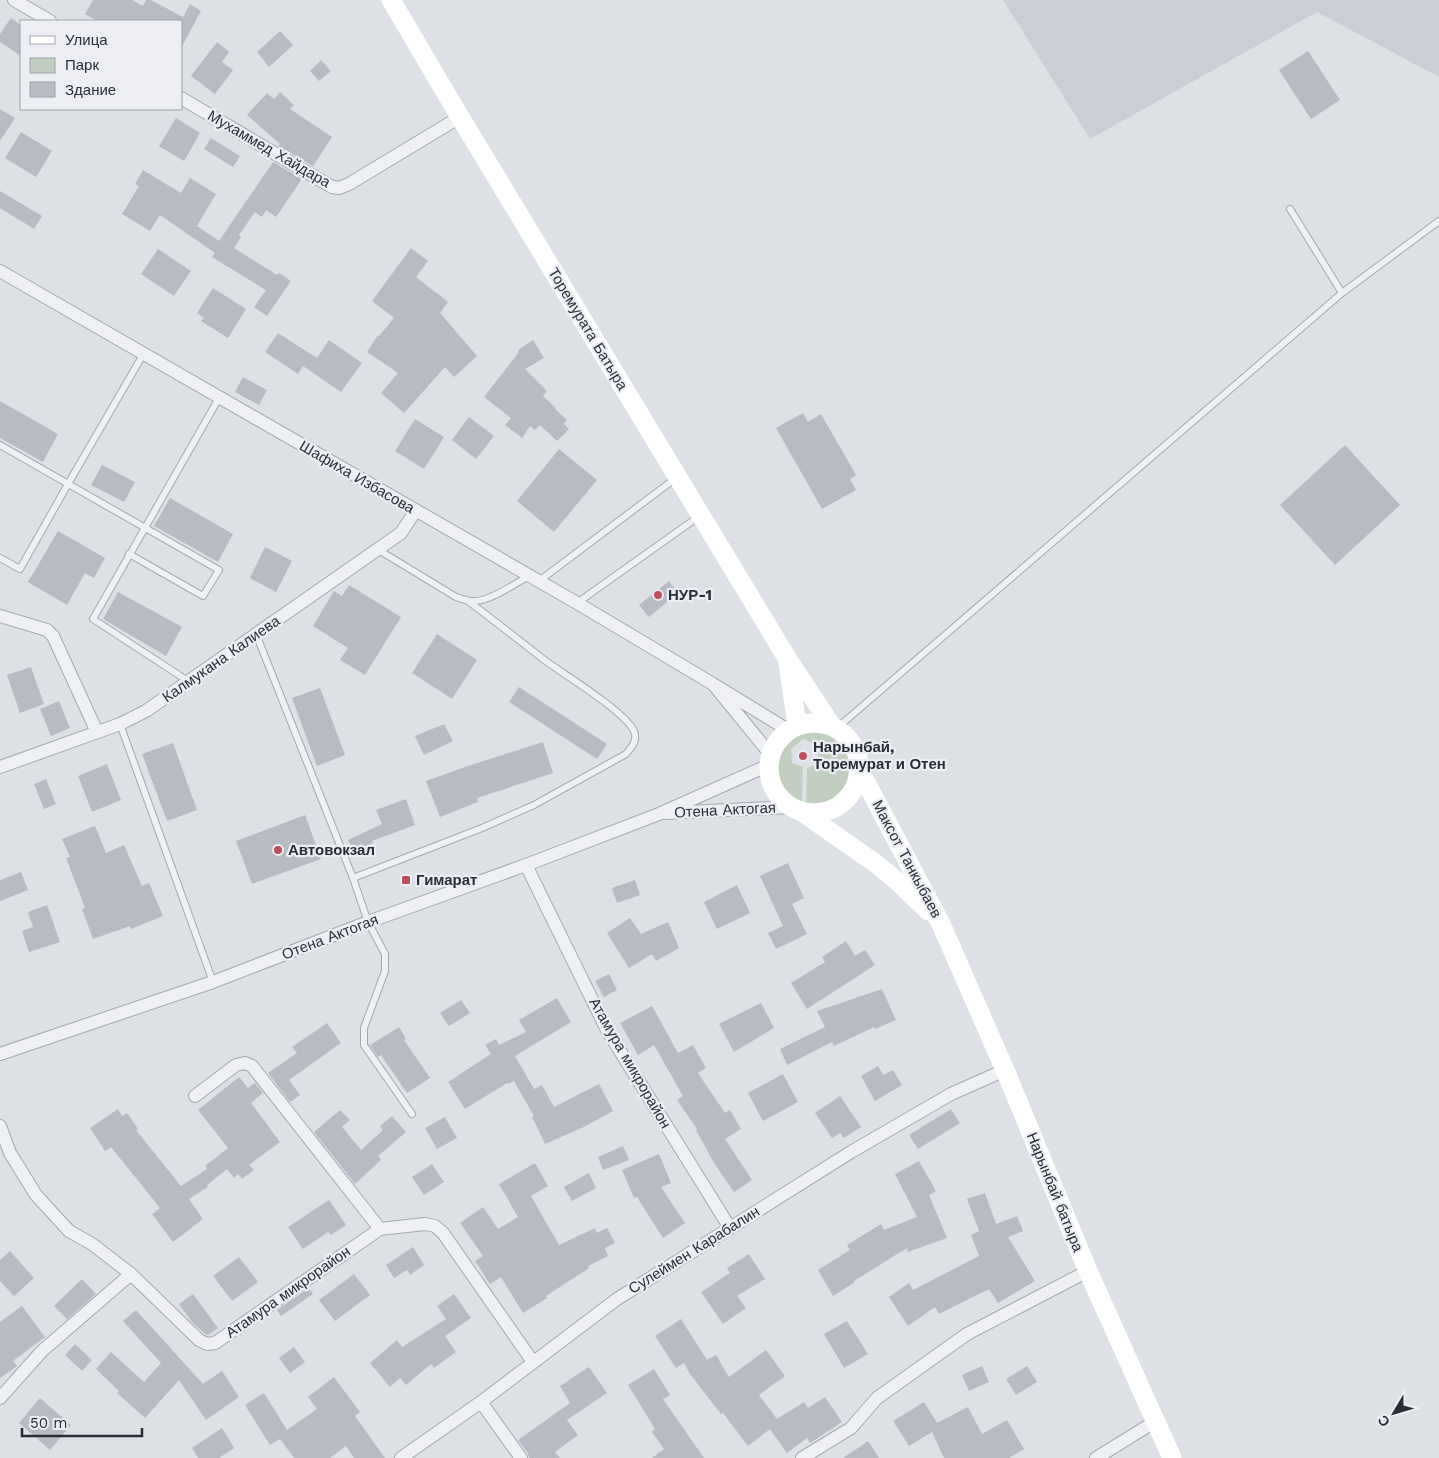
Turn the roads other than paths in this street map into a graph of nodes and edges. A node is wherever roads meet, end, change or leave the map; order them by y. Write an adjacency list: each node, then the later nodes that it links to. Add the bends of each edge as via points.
1 (14, 0): 3 (street)
2 (391, 0): 5 (street, Торемурата Батыра)
3 (48, 20)
4 (182, 99): 5 (street, Мухаммед Хайдара, via 332,187 339,188)
5 (460, 117): 13 (street, Торемурата Батыра)
6 (1290, 209): 9 (lane)
7 (1439, 221): 9 (lane)
8 (0, 270): 10 (street, Шафиха Избасова)
9 (1342, 293): 30 (lane)
10 (144, 353): 11 (street, Шафиха Избасова); 14 (lane)
11 (219, 398): 15 (street, Шафиха Избасова); 17 (lane)
12 (0, 445): 14 (lane)
13 (677, 477): 16 (street, Торемурата Батыра); 21 (lane)
14 (68, 484): 17 (lane); 20 (lane, via 20,570)
15 (416, 510): 18 (street, Калмукана Калиева, via 401,533); 21 (street, Шафиха Избасова)
16 (700, 515): 23 (lane); 26 (street, Торемурата Батыра)
17 (145, 527): 19 (lane); 19 (lane, via 220,570 203,596)
18 (378, 549): 22 (lane, via 442,589); 25 (street, Калмукана Калиева)
19 (129, 554): 27 (lane, via 93,619)
20 (0, 558)
21 (534, 578): 22 (lane, via 477,602); 23 (street, Шафиха Избасова)
22 (468, 601): 39 (lane, via 616,711 634,731 636,740 626,754 534,805)
23 (577, 603): 28 (street, Шафиха Избасова)
24 (0, 616): 32 (street, via 47,630 53,636)
25 (256, 634): 27 (street, Калмукана Калиева); 39 (lane)
26 (787, 658): 30 (street, Торемурата Батыра); 31 (street)
27 (188, 681): 29 (street, Калмукана Калиева, via 146,711)
28 (713, 684): 31 (street, Шафиха Избасова); 33 (street)
29 (120, 724): 32 (street, Калмукана Калиева); 42 (lane)
30 (834, 726): 31 (street, via 817,722); 35 (street, via 848,737 857,751)
31 (793, 728): 33 (street, via 781,737)
32 (97, 732): 34 (street, Калмукана Калиева)
33 (770, 760): 36 (street, via 772,785 784,801); 37 (street, Отена Актогая)
34 (0, 767)
35 (860, 771): 36 (street, via 854,790 840,805 812,813); 41 (street, Максот Танкыбаев)
36 (797, 809): 37 (street, Отена Актогая); 41 (street, Максот Танкыбаев, via 875,863)
37 (659, 814): 38 (street, Отена Актогая)
38 (526, 866): 40 (street, Отена Актогая); 48 (street, Атамура микрорайон, via 606,1030)
39 (353, 878): 40 (lane)
40 (368, 922): 42 (street, Отена Актогая); 46 (lane, via 385,954 385,972 364,1028 364,1045)
41 (941, 924): 44 (street, Нарынбай батыра)
42 (214, 982): 43 (street, Отена Актогая)
43 (0, 1054)
44 (1005, 1070): 48 (street, Сулеймен Карабалин, via 951,1094); 50 (street, Нарынбай батыра)
45 (195, 1096): 49 (street, via 236,1065 252,1066)
46 (412, 1114)
47 (0, 1126): 51 (street, Атамура микрорайон, via 10,1152 36,1195 69,1230)
48 (730, 1228): 52 (street, Сулеймен Карабалин, via 617,1299)
49 (380, 1229): 51 (street, Атамура микрорайон, via 215,1343 207,1344 200,1340); 52 (street, Атамура микрорайон, via 425,1224 435,1226)
50 (1088, 1271): 55 (street, Нарынбай батыра); 58 (street, via 967,1334 877,1398 851,1428)
51 (130, 1274): 53 (street, via 42,1351)
52 (533, 1362): 54 (street, Сулеймен Карабалин)
53 (0, 1398)
54 (481, 1402): 56 (street, Сулеймен Карабалин); 57 (street)
55 (1156, 1421): 59 (street); 60 (street, Нарынбай батыра)
56 (401, 1458)
57 (521, 1458)
58 (802, 1458)
59 (1096, 1458)
60 (1172, 1458)

